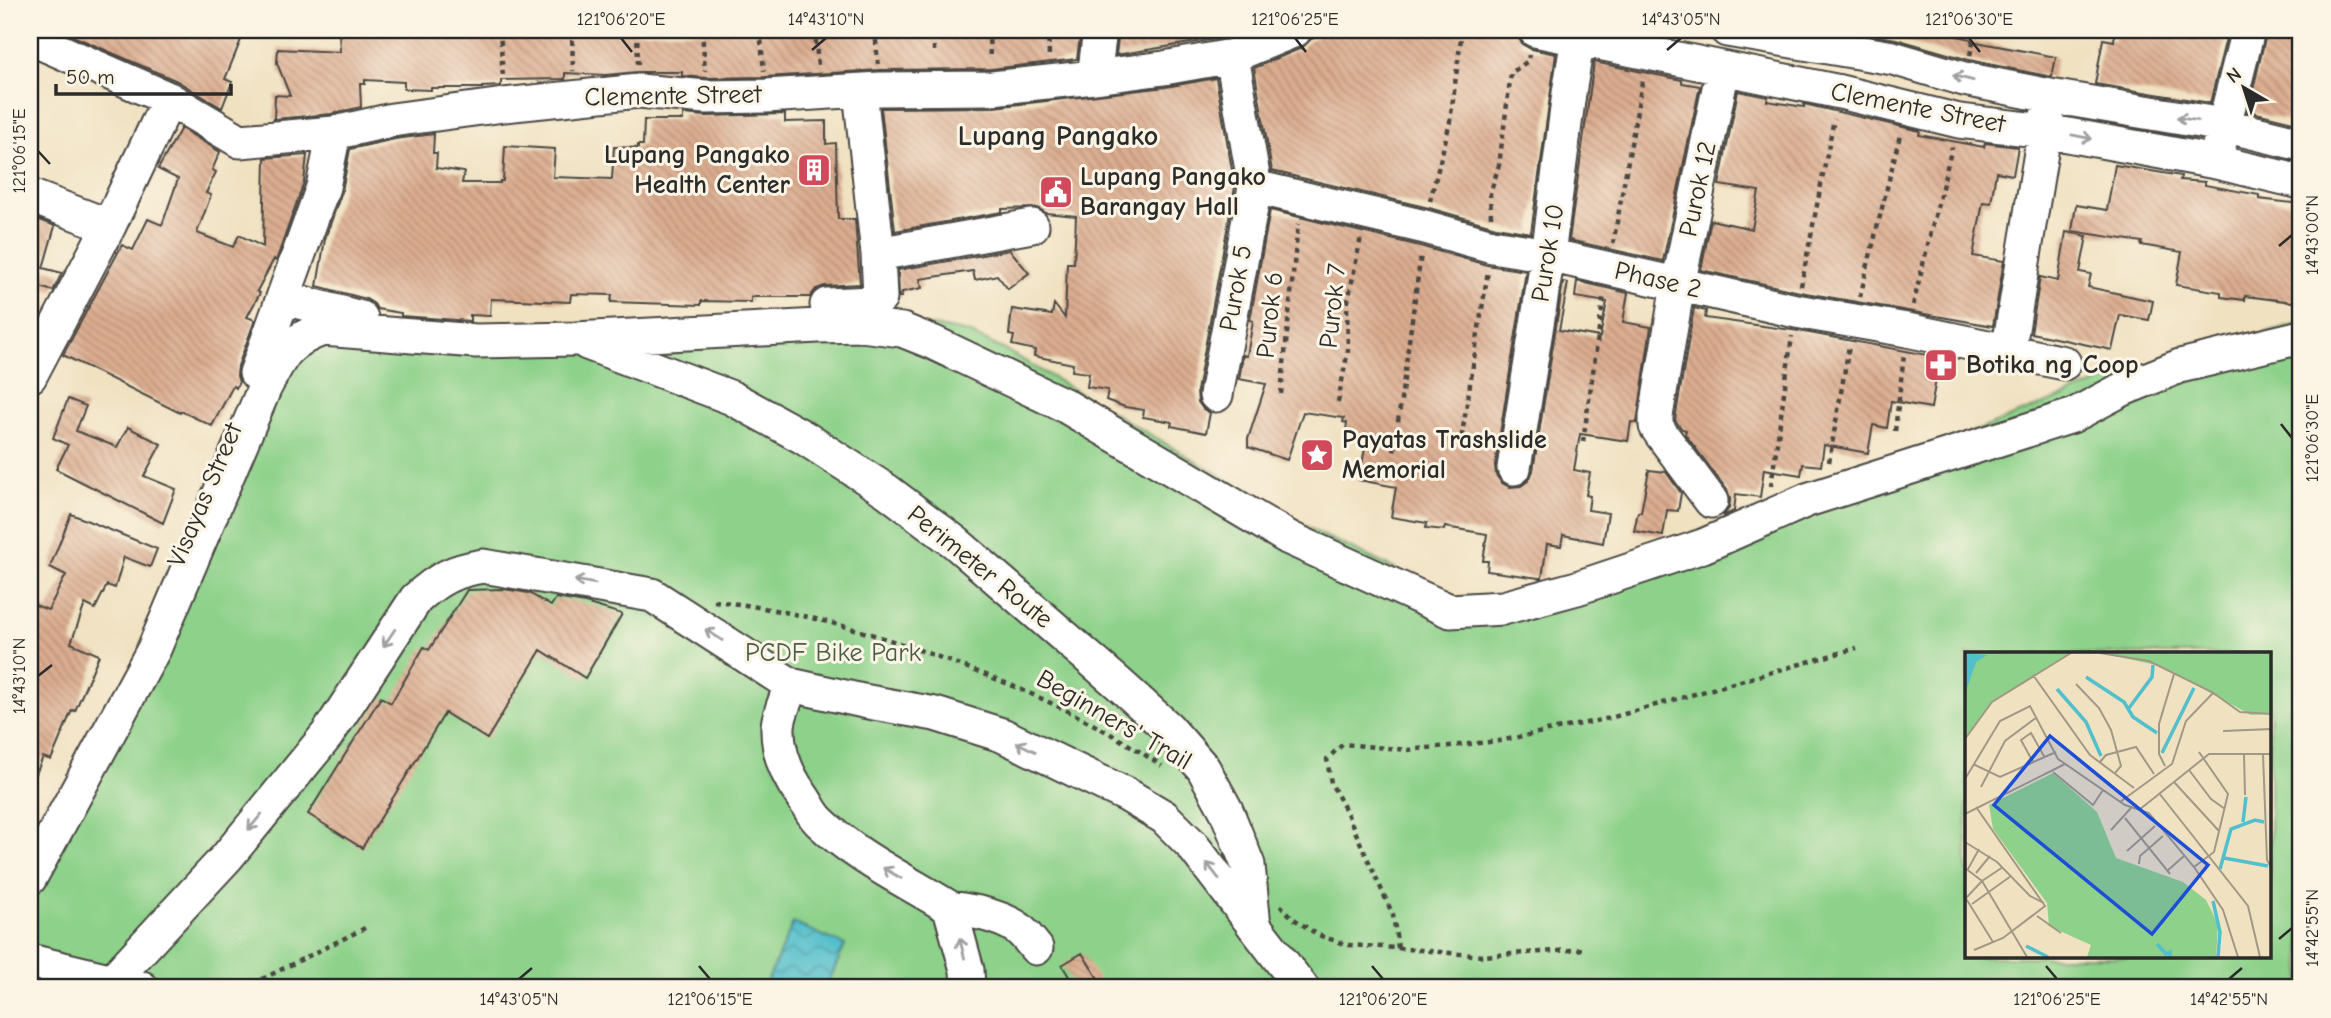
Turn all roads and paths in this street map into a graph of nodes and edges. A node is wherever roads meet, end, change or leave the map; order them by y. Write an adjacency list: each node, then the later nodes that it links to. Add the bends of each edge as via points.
1 (500, 30): 28 (path)
2 (572, 30): 25 (path)
3 (702, 30): 26 (path)
4 (760, 30): 23 (path)
5 (815, 30): 22 (path)
6 (934, 30): 16 (path)
7 (1100, 30): 19 (street)
8 (1295, 30): 17 (street, Clemente Street)
9 (1535, 30): 14 (street, Clemente Street)
10 (1727, 30): 12 (street, Clemente Street)
11 (2248, 30): 31 (street)
12 (1770, 36): 20 (street); 24 (street, Clemente Street, one-way to 12, via 1964,79 1893,58)
13 (30, 38): 27 (street, Clemente Street)
14 (1578, 38): 15 (street, Clemente Street); 44 (street, Purok 10)
15 (1630, 39): 18 (street, Clemente Street)
16 (934, 51)
17 (1232, 56): 19 (street, Clemente Street); 37 (street, Purok 5)
18 (1723, 69): 20 (street, Clemente Street); 45 (street, Purok 12)
19 (1094, 77): 21 (street, Clemente Street, via 992,88)
20 (1762, 77): 29 (street, Clemente Street)
21 (860, 91): 22 (street, Clemente Street); 43 (street)
22 (820, 92): 23 (street, Clemente Street)
23 (766, 96): 26 (street, Clemente Street)
24 (2050, 96): 31 (street, Clemente Street, one-way to 24); 32 (street)
25 (574, 97): 26 (street, Clemente Street, via 639,91); 28 (street, Clemente Street)
26 (706, 97)
27 (169, 99): 33 (street, Clemente Street, via 240,141); 41 (street)
28 (504, 105): 33 (street, Clemente Street)
29 (1907, 107): 30 (street, Clemente Street); 47 (path)
30 (1959, 121): 32 (street, Clemente Street); 48 (path)
31 (2223, 125): 34 (street, Clemente Street); 35 (street)
32 (2046, 131): 35 (street, Clemente Street, one-way to 35); 51 (street)
33 (334, 133): 46 (street, Visayas Street, via 323,187)
34 (2301, 144)
35 (2216, 162): 36 (street, Clemente Street)
36 (2301, 182)
37 (1255, 187): 39 (street, Phase 2); 55 (street, Purok 5)
38 (30, 196): 41 (street)
39 (1301, 198): 40 (street, Phase 2); 54 (path, Purok 6)
40 (1366, 214): 44 (street, Phase 2, via 1492,246); 56 (path, Purok 7, via 1347,306 1348,350)
41 (109, 226): 52 (street)
42 (1032, 226): 43 (street)
43 (878, 254): 46 (street, via 880,299 873,303 419,325 372,320)
44 (1548, 255): 45 (street, Phase 2); 59 (street, Purok 10)
45 (1678, 285): 47 (street, Phase 2); 60 (street, Purok 12, via 1656,426)
46 (284, 298): 65 (street, Visayas Street, via 247,397 142,642)
47 (1854, 321): 48 (street, Phase 2); 58 (path)
48 (1907, 330): 51 (street, Phase 2); 57 (path)
49 (2301, 337): 50 (street, via 2180,366 2072,416 1807,500 1703,546 1577,588 1503,608 1450,611 1289,538 1064,405 902,330 818,326)
50 (575, 339): 66 (street, Perimeter Route, via 732,398 887,491 956,543 1168,727 1203,768); 67 (street, via 476,341 323,329 289,347 264,389 153,649)
51 (2008, 352): 53 (street, Phase 2)
52 (33, 360)
53 (2064, 363)
54 (1281, 394)
55 (1216, 395)
56 (1338, 402)
57 (1895, 431)
58 (1829, 462)
59 (1514, 468)
60 (1711, 500)
61 (703, 600): 64 (path, Beginners' Trail, via 832,622 919,649 1022,688 1086,719)
62 (1857, 648): 71 (path, via 1610,718 1499,741 1408,750 1343,744 1327,760 1331,783 1393,915)
63 (792, 685): 68 (street, one-way to 63, via 876,864 817,820 791,782 778,744 778,722); 70 (street, one-way to 63, via 1192,845 1164,817 1127,795 991,732 935,714); 75 (street, one-way to 75, via 652,595 515,570 483,566 459,570 435,581 416,599 327,735)
64 (1172, 773)
65 (30, 839)
66 (1248, 865): 70 (street, Perimeter Route); 71 (path, via 1271,897 1318,935 1348,945)
67 (30, 878)
68 (950, 908): 72 (street, via 1008,923); 77 (street, one-way to 68)
69 (369, 926): 76 (path)
70 (1254, 926): 78 (street); 79 (street)
71 (1398, 947): 73 (path, via 1482,956)
72 (1036, 948)
73 (1585, 949)
74 (30, 961): 75 (street)
75 (127, 985)
76 (244, 988)
77 (968, 988)
78 (1302, 988)
79 (1321, 988)

